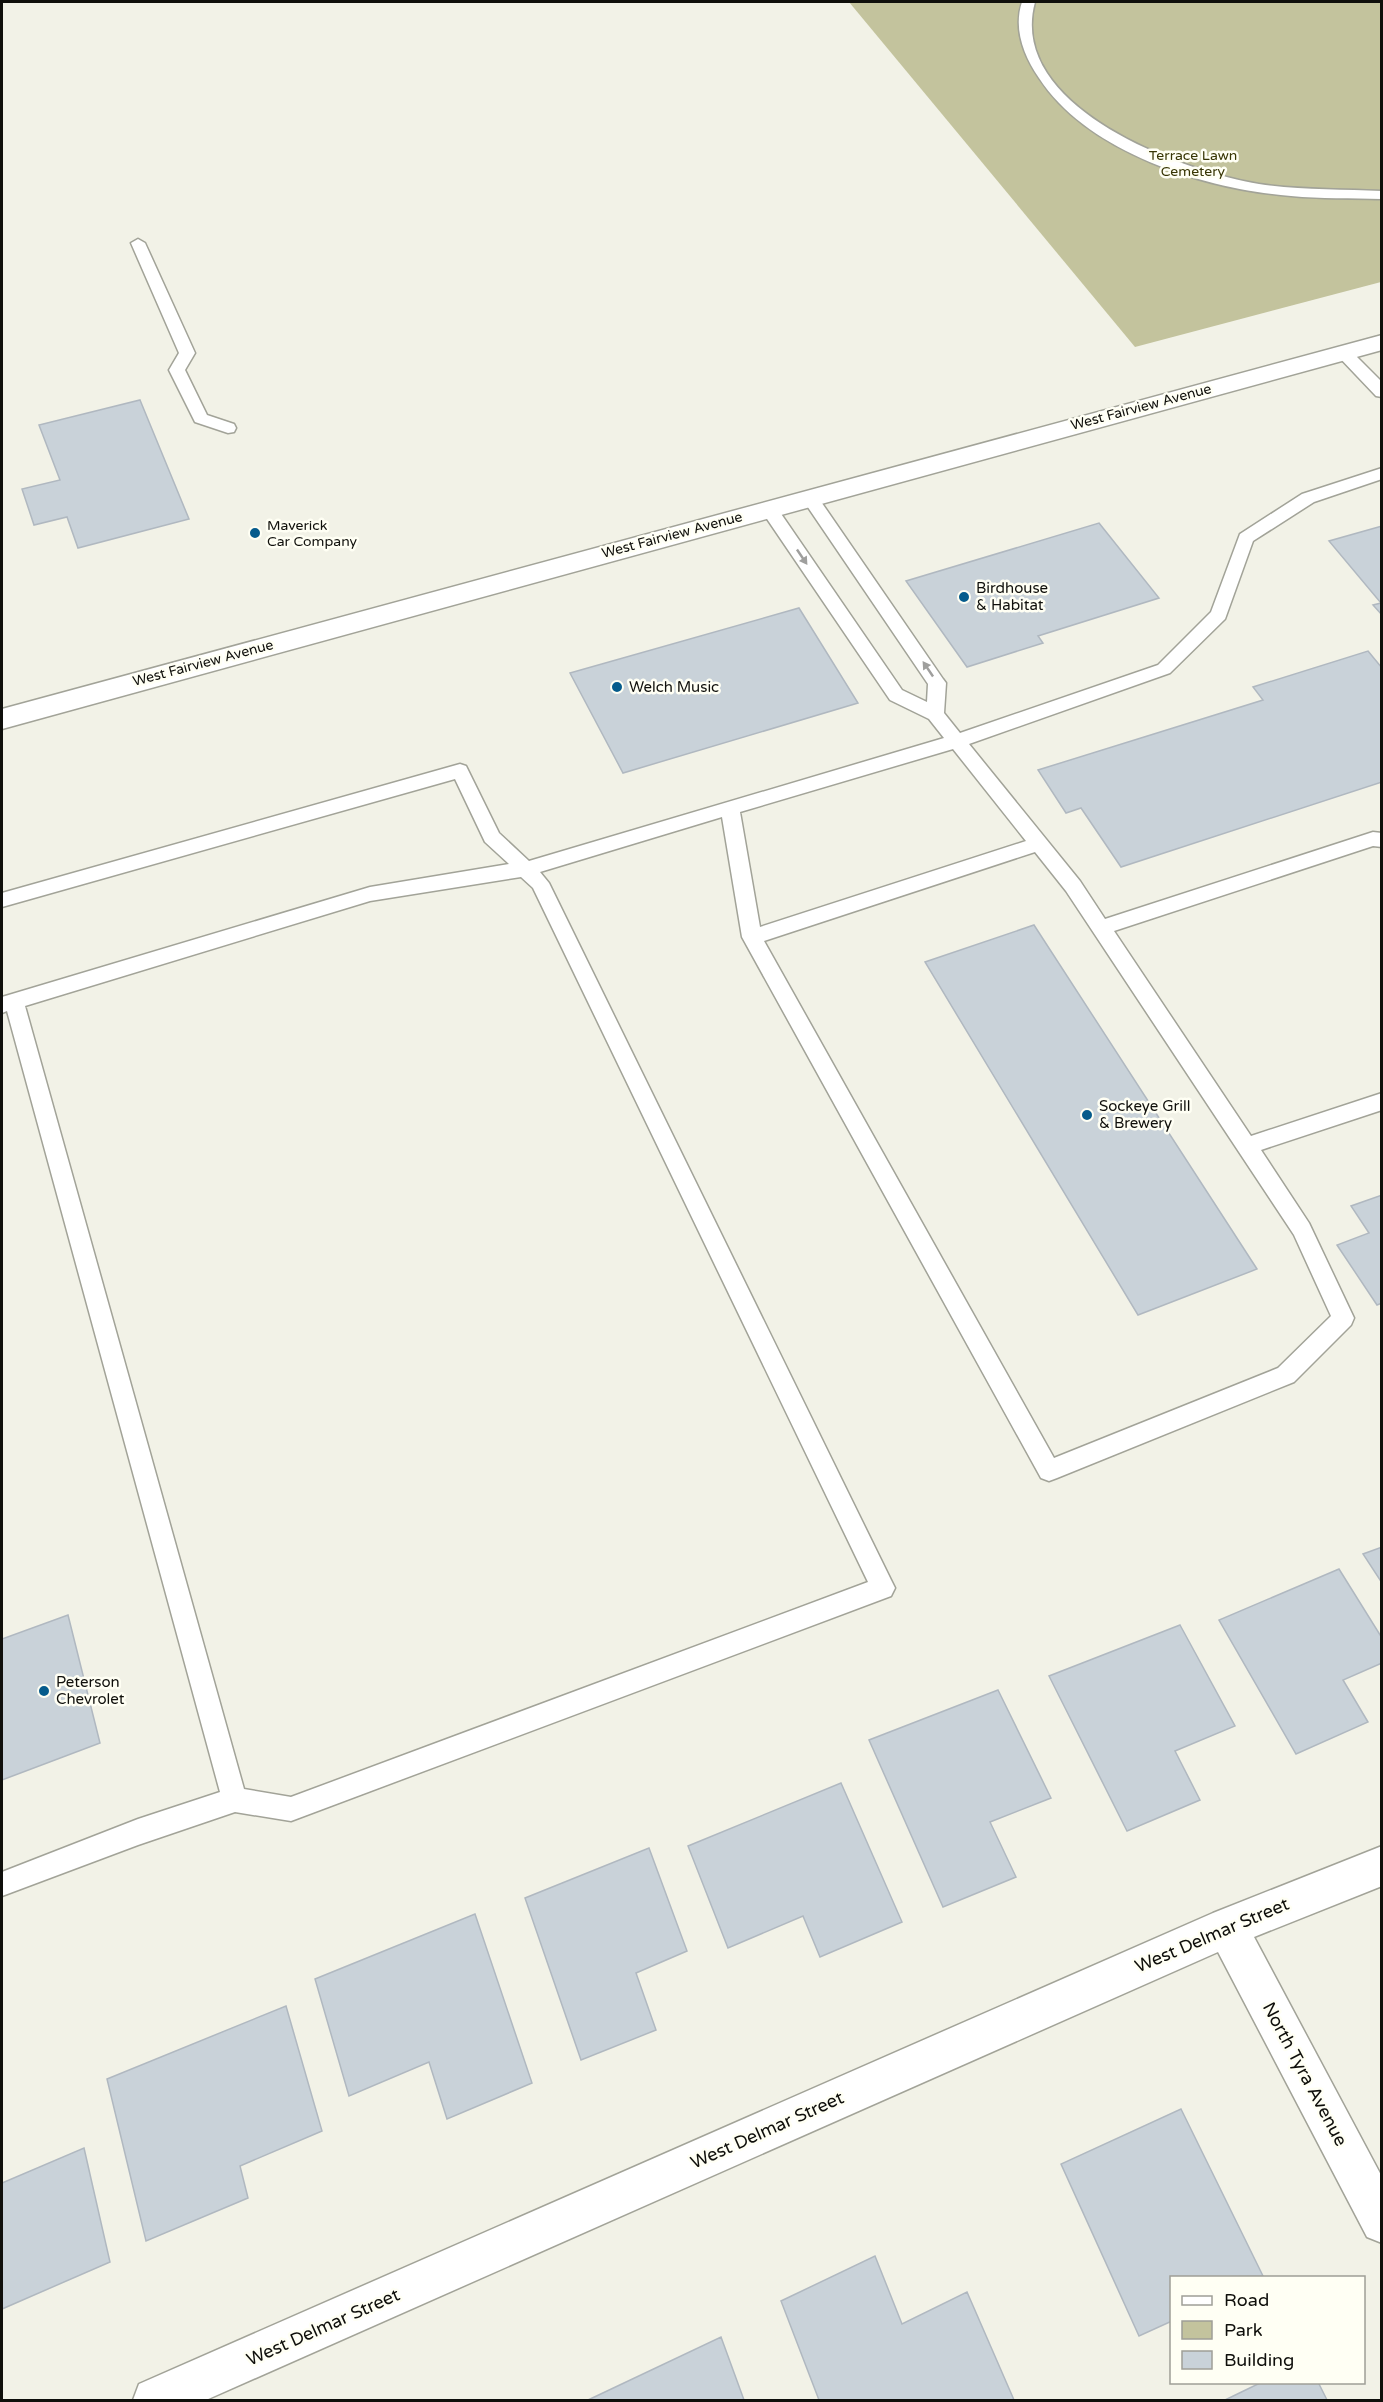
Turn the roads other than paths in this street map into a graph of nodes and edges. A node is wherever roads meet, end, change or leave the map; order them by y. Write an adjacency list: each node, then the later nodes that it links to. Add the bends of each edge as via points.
1 (1028, 2): 2 (lane, via 1026,42 1044,80 1071,109 1118,142 1199,174 1289,192)
2 (1382, 195)
3 (138, 243): 7 (lane, via 187,352 177,370 201,418)
4 (1382, 342): 5 (main road, West Fairview Avenue)
5 (1343, 352): 6 (lane); 9 (main road, West Fairview Avenue)
6 (1382, 392)
7 (228, 428)
8 (1382, 473): 13 (lane, via 1308,498 1246,538 1219,615 1164,669)
9 (809, 497): 10 (main road, West Fairview Avenue); 11 (lane, one-way to 9, via 937,683)
10 (769, 509): 11 (lane, one-way to 11, via 896,694); 12 (main road, West Fairview Avenue)
11 (935, 714): 13 (lane)
12 (2, 719)
13 (957, 741): 14 (lane); 16 (lane)
14 (730, 808): 17 (lane); 20 (lane)
15 (1382, 840): 19 (lane, via 1373,839)
16 (1040, 844): 19 (lane); 20 (lane)
17 (525, 870): 18 (lane, via 492,837 460,771); 21 (lane, via 370,894); 24 (lane, via 540,883 883,1587 291,1809)
18 (2, 900)
19 (1101, 928): 23 (lane)
20 (752, 937): 23 (lane, via 1049,1471 1286,1375 1343,1318 1302,1229)
21 (8, 1004): 24 (lane)
22 (1382, 1101): 23 (lane)
23 (1246, 1146)
24 (235, 1800): 26 (lane)
25 (1382, 1866): 27 (main road, West Delmar Street)
26 (2, 1884)
27 (1227, 1926): 28 (main road, North Tyra Avenue); 29 (main road, West Delmar Street)
28 (1382, 2222)
29 (155, 2400)

